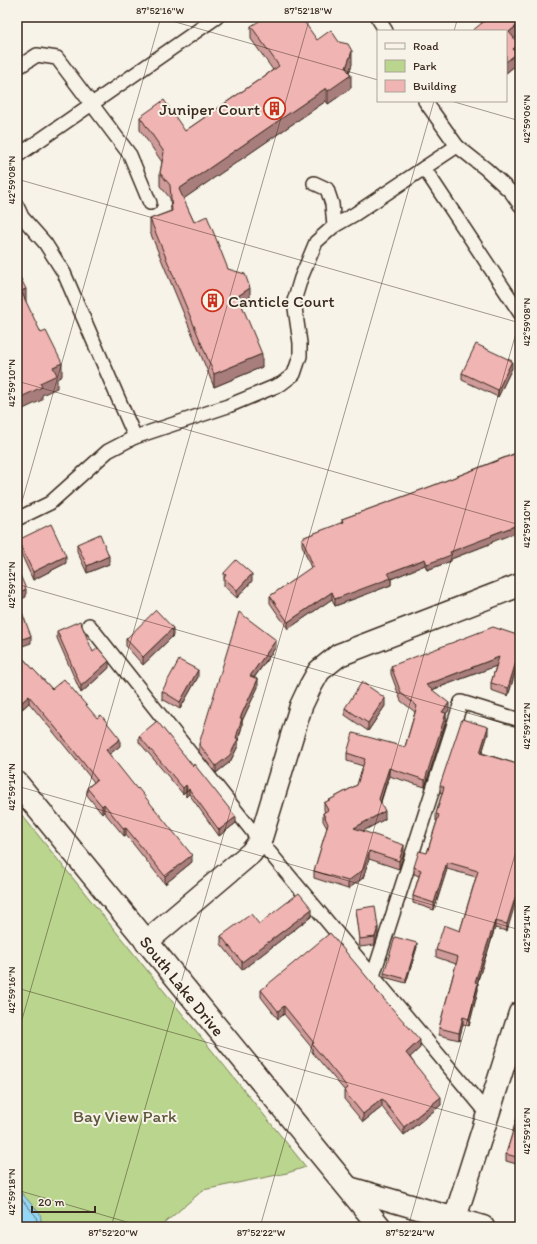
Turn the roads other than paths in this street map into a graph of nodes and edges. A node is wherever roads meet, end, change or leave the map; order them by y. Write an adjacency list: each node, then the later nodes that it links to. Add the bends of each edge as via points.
1 (217, 17): 6 (lane)
2 (376, 17): 3 (lane)
3 (385, 30)
4 (17, 68): 6 (lane, via 37,55 57,58)
5 (426, 103): 7 (lane)
6 (91, 104): 8 (lane); 11 (lane, via 130,155)
7 (457, 146): 9 (lane); 12 (lane, via 512,192)
8 (17, 156)
9 (424, 168): 14 (lane); 15 (lane)
10 (314, 183): 14 (lane, via 327,189 332,204)
11 (150, 203)
12 (520, 205)
13 (17, 206): 16 (lane, via 22,216 45,242 64,273)
14 (334, 226): 16 (lane, via 316,242 294,301 300,343 300,356 294,374 281,384 235,403)
15 (520, 312)
16 (135, 437): 17 (lane, via 108,451 50,503)
17 (17, 519)
18 (520, 586): 22 (street, via 339,654 319,671 301,706)
19 (89, 625): 22 (lane)
20 (520, 720): 24 (lane, via 461,702)
21 (17, 783): 23 (street, South Lake Drive)
22 (260, 841): 23 (street, via 251,853); 24 (lane)
23 (146, 942): 27 (street, South Lake Drive)
24 (373, 976): 26 (lane)
25 (520, 1013): 26 (street)
26 (488, 1114): 28 (street)
27 (349, 1188): 28 (street); 29 (street, South Lake Drive)
28 (455, 1218): 30 (street)
29 (380, 1227)
30 (483, 1227)

